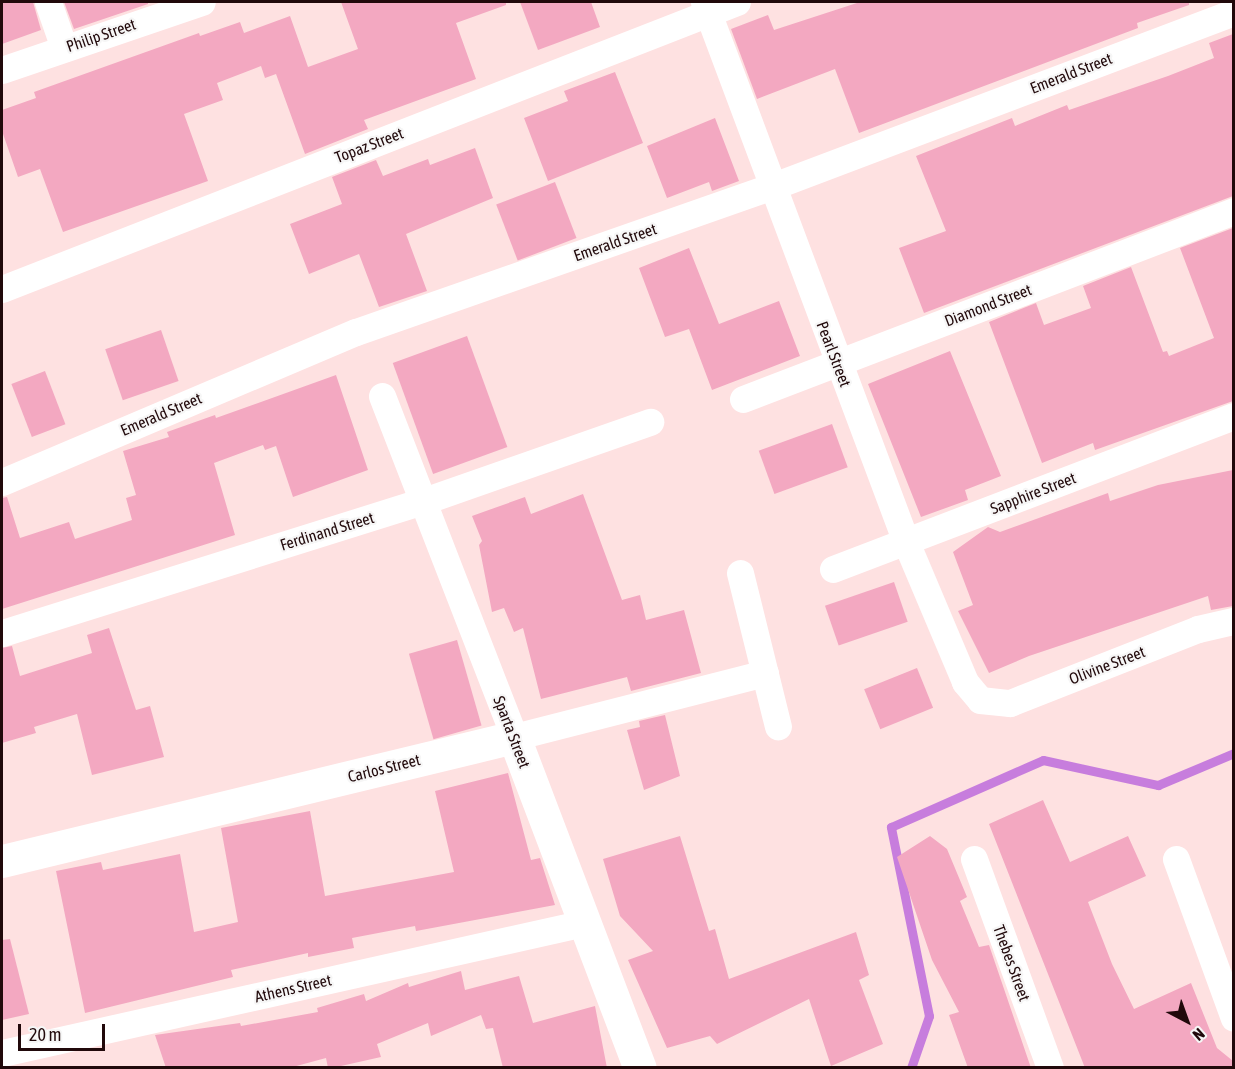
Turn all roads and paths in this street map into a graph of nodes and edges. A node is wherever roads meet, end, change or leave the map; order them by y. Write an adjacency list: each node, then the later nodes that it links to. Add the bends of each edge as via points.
1 (48, 2): 6 (street)
2 (202, 2): 6 (street, Philip Street)
3 (737, 2): 4 (street, Topaz Street)
4 (706, 7): 8 (street, Pearl Street); 10 (street, Topaz Street)
5 (1233, 12): 8 (street, Emerald Street)
6 (64, 48): 7 (street, Philip Street)
7 (2, 70)
8 (771, 187): 11 (street, Pearl Street); 16 (street, Emerald Street, via 356,332)
9 (1233, 211): 11 (street, Diamond Street)
10 (2, 289)
11 (837, 362): 13 (street, Diamond Street); 18 (street, Pearl Street)
12 (382, 396): 17 (street, Sparta Street)
13 (743, 399)
14 (1233, 416): 18 (street, Sapphire Street)
15 (650, 422): 17 (street, Ferdinand Street)
16 (2, 482)
17 (421, 502): 22 (street, Ferdinand Street); 26 (street, Sparta Street)
18 (906, 542): 19 (street, Sapphire Street); 24 (street, Pearl Street, via 965,682)
19 (833, 569)
20 (740, 573): 23 (street)
21 (1233, 621): 24 (street, Olivine Street, via 1198,629 1010,702)
22 (2, 633)
23 (765, 673): 25 (street); 26 (street, Carlos Street)
24 (980, 700)
25 (778, 726)
26 (514, 737): 29 (street, Carlos Street); 30 (street, Sparta Street)
27 (974, 859): 34 (street, Thebes Street)
28 (1176, 859): 31 (street)
29 (2, 861)
30 (584, 923): 32 (street, Athens Street); 33 (street, Sparta Street)
31 (1233, 1018)
32 (2, 1053)
33 (640, 1068)
34 (1050, 1068)

